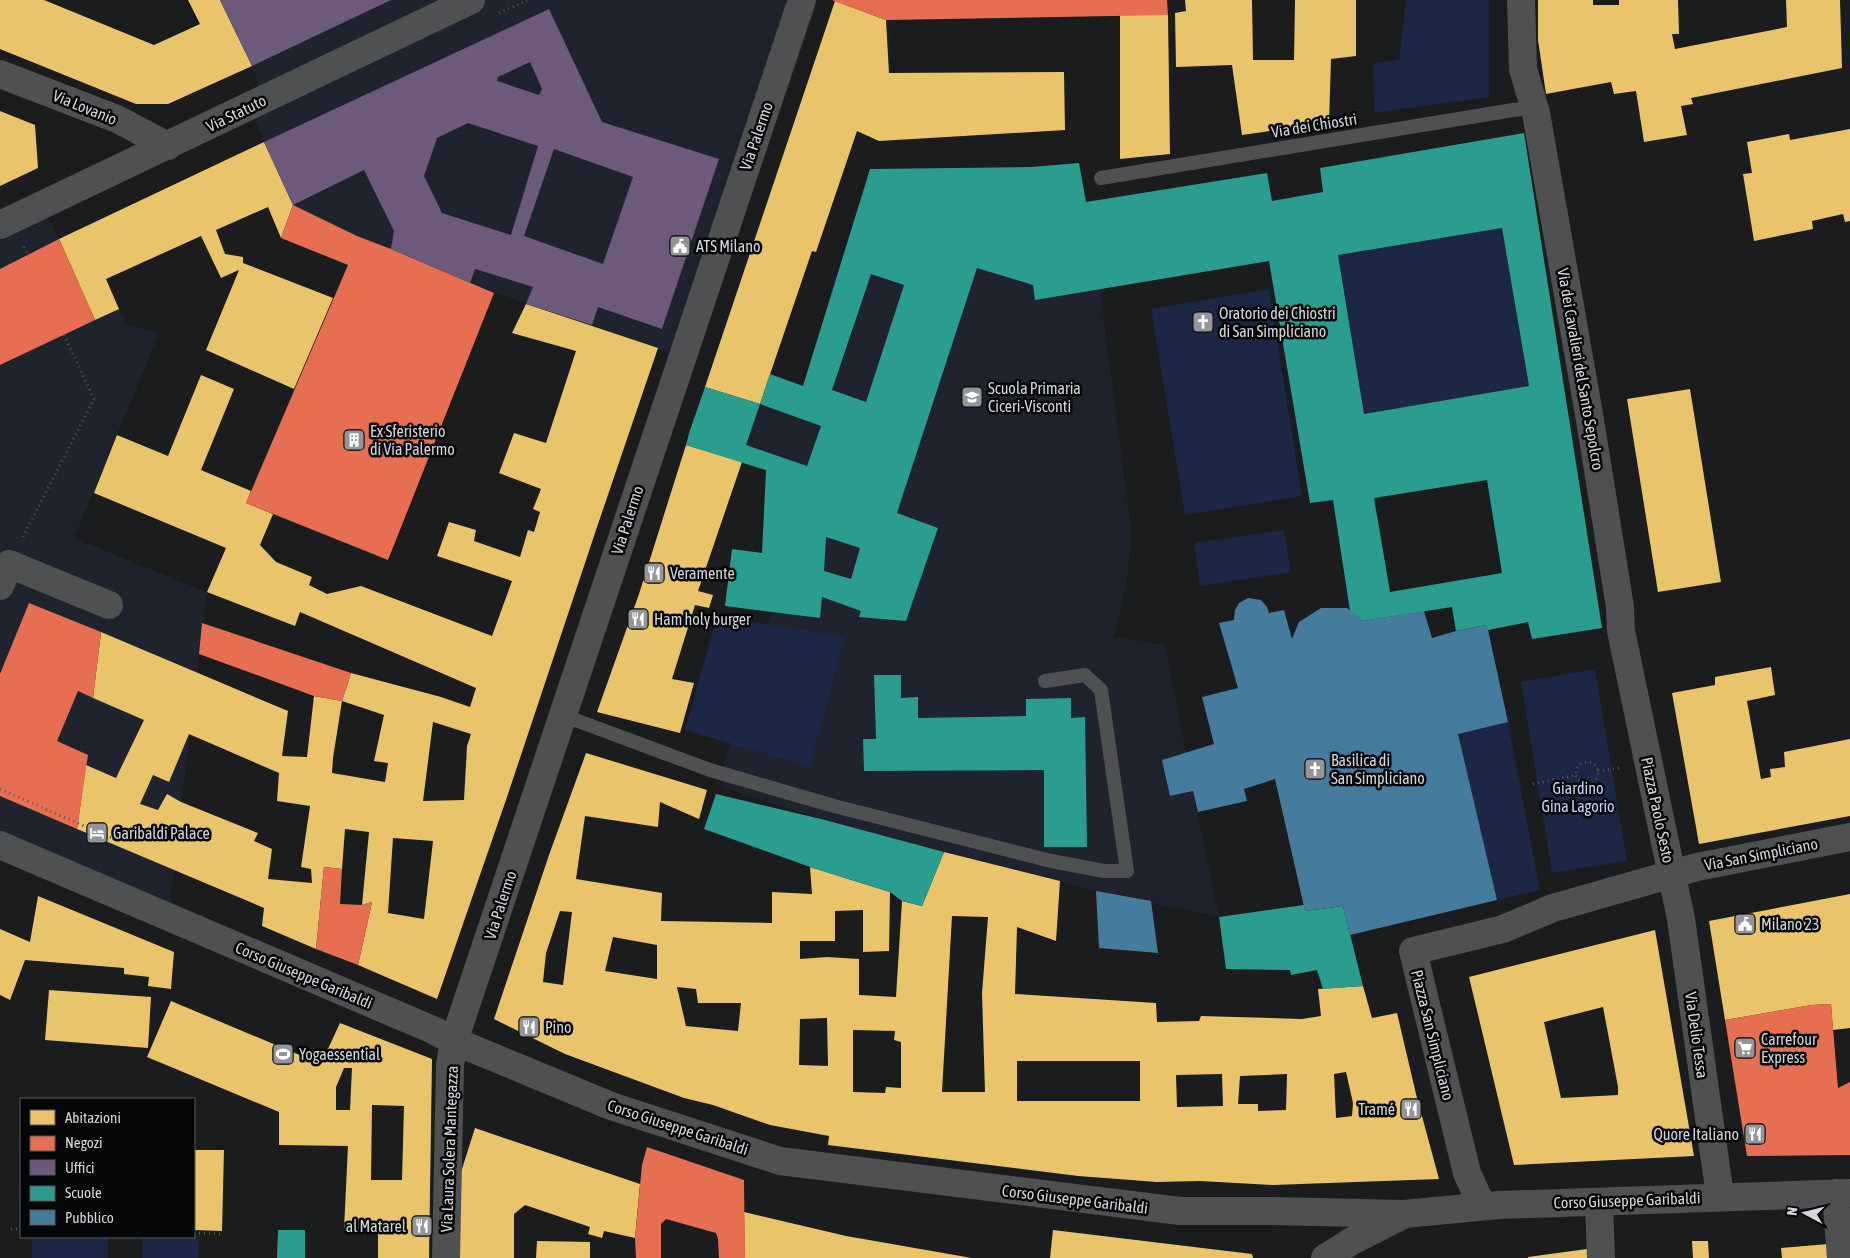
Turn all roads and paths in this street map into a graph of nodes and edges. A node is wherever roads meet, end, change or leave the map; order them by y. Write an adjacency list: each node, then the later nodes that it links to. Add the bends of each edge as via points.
1 (471, 0): 6 (street, Via Statuto)
2 (802, 0): 14 (street, Via Palermo)
3 (1521, 0): 5 (street, Via dei Cavalieri del Santo Sepolcro, via 1523,69)
4 (0, 74): 6 (street, Via Lovanio, via 117,119)
5 (1534, 108): 7 (lane, Via dei Chiostri); 12 (street, Via dei Cavalieri del Santo Sepolcro, via 1590,420)
6 (168, 146): 8 (street, Via Statuto)
7 (1101, 178)
8 (0, 225)
9 (64, 335): 10 (path, via 94,399)
10 (5, 575): 11 (street)
11 (109, 605)
12 (1621, 631): 23 (street, Piazza Paolo Sesto)
13 (1045, 681): 14 (lane, via 1084,675 1101,690 1127,871 1104,871 1051,861 834,806 710,770)
14 (562, 715): 25 (street, Via Palermo)
15 (1620, 767): 16 (path)
16 (1598, 772): 17 (path, via 1592,783 1585,784); 17 (path, via 1588,762 1577,768)
17 (1576, 775): 18 (path)
18 (1533, 784)
19 (0, 789): 21 (path, via 114,838)
20 (1850, 837): 23 (street, Via San Simpliciano)
21 (112, 844)
22 (0, 845): 25 (street, Corso Giuseppe Garibaldi)
23 (1672, 874): 24 (street, Piazza Paolo Sesto, via 1553,908); 27 (street, Via Delio Tessa)
24 (1503, 929): 29 (street, Piazza San Simpliciano, via 1413,950 1466,1173)
25 (454, 1041): 30 (street, Corso Giuseppe Garibaldi, via 612,1106 780,1161 1180,1211); 35 (street, Via Laura Solera Mantegazza, via 450,1065)
26 (1843, 1193): 27 (street, Corso Giuseppe Garibaldi); 38 (street)
27 (1720, 1196): 28 (street, Corso Giuseppe Garibaldi)
28 (1599, 1202): 29 (street, Corso Giuseppe Garibaldi); 37 (street)
29 (1482, 1206): 30 (street, Corso Giuseppe Garibaldi)
30 (1404, 1214): 36 (street, Corso Giuseppe Garibaldi)
31 (11, 1229): 32 (path)
32 (20, 1229)
33 (195, 1234): 34 (path)
34 (223, 1234)
35 (446, 1258)
36 (1325, 1258)
37 (1601, 1258)
38 (1841, 1258)

